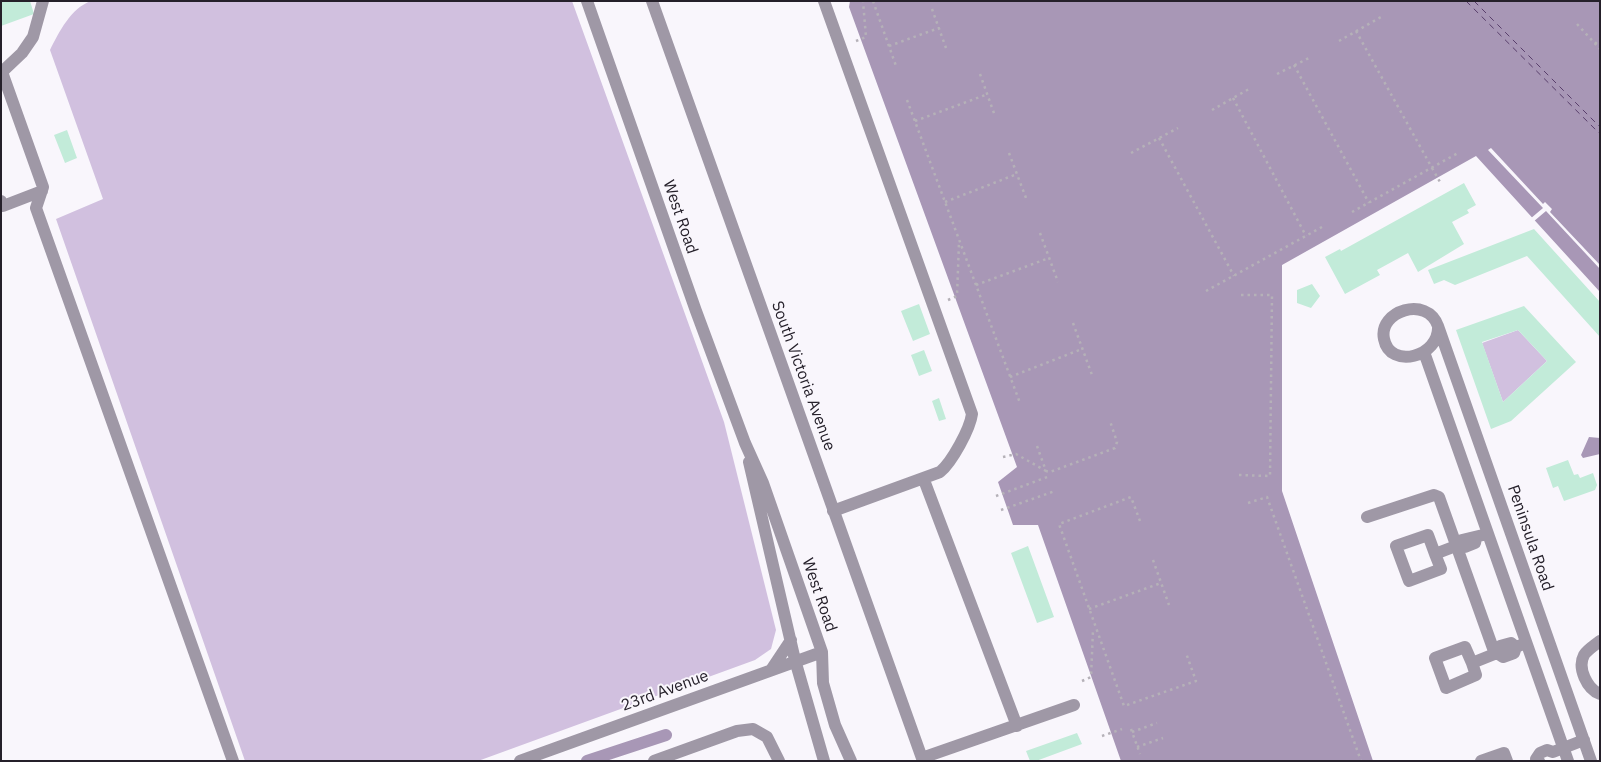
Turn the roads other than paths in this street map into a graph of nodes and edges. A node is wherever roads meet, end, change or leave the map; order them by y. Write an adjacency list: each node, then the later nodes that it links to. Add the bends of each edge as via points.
1 (44, 1): 5 (street, via 33,37)
2 (587, 1): 11 (street, West Road)
3 (652, 1): 17 (street, South Victoria Avenue)
4 (824, 1): 16 (street, via 971,408 969,426 947,466)
5 (2, 72): 6 (street)
6 (6, 97): 7 (street)
7 (42, 191): 8 (street, via 3,206); 40 (street, via 36,208)
8 (1, 201)
9 (1438, 326): 10 (street, via 1434,344); 10 (street, via 1432,315 1415,309 1392,317 1385,327 1386,345 1395,354 1407,357); 12 (street, Peninsula Road)
10 (1424, 352): 13 (street)
11 (745, 443): 23 (street, West Road); 26 (street, West Road, via 763,483)
12 (1479, 443): 13 (street); 14 (street, Peninsula Road)
13 (1458, 451): 15 (street)
14 (1486, 463): 15 (street); 22 (street, Peninsula Road)
15 (1465, 471): 19 (street)
16 (924, 480): 17 (street); 35 (street)
17 (833, 511): 39 (street, South Victoria Avenue)
18 (1367, 517): 20 (street, via 1434,495 1439,497)
19 (1482, 536): 20 (street, via 1472,536); 25 (street)
20 (1458, 545): 21 (street); 27 (street)
21 (1435, 554)
22 (1546, 633): 25 (street); 32 (street, Peninsula Road)
23 (791, 640): 28 (street, West Road); 30 (street)
24 (1600, 641): 31 (street, via 1584,656)
25 (1522, 644): 27 (street, via 1511,642 1500,646); 37 (street)
26 (822, 652): 28 (street, 23rd Avenue); 44 (street, West Road, via 823,683 835,725)
27 (1496, 654): 29 (street)
28 (795, 660): 30 (street, 23rd Avenue); 43 (street, West Road)
29 (1472, 663)
30 (771, 670): 41 (street, 23rd Avenue)
31 (1584, 678): 32 (street); 33 (street, via 1594,692)
32 (1564, 685): 36 (street, Peninsula Road)
33 (1600, 694)
34 (1074, 705): 35 (street)
35 (1017, 726): 39 (street)
36 (1584, 740): 37 (street); 48 (street, Peninsula Road)
37 (1545, 757): 47 (street)
38 (778, 758): 42 (street, via 767,737 754,729 737,731)
39 (923, 759)
40 (233, 761)
41 (520, 761)
42 (654, 761)
43 (824, 761)
44 (851, 761)
45 (1481, 761): 46 (street, via 1504,753)
46 (1507, 761)
47 (1568, 761)
48 (1591, 761)

